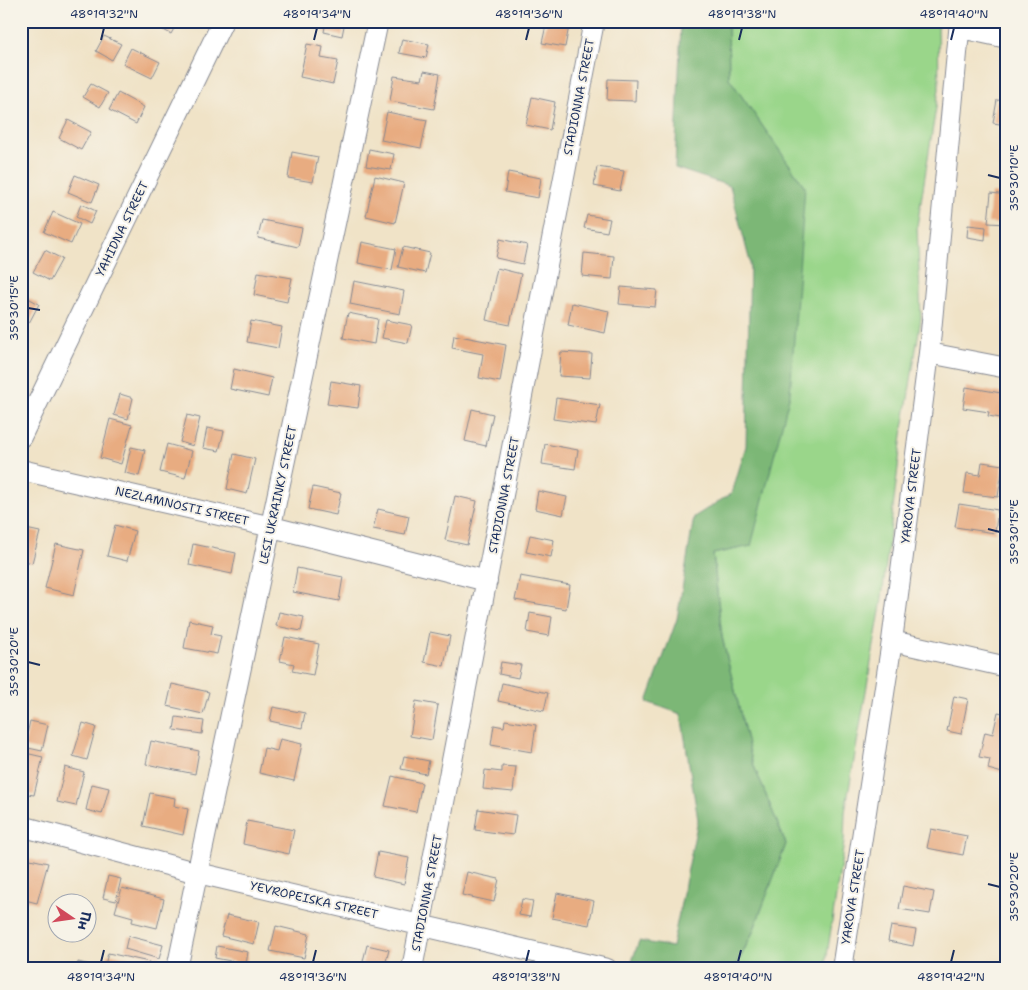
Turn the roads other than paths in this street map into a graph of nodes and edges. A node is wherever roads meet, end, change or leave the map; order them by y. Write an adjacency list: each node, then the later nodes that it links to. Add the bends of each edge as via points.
1 (223, 21): 8 (street, YAHIDNA STREET)
2 (378, 21): 10 (street, LESI UKRAINKY STREET)
3 (594, 21): 11 (street, STADIONNA STREET)
4 (961, 25): 5 (street); 6 (street, YAROVA STREET)
5 (1007, 38)
6 (929, 353): 7 (street); 12 (street, YAROVA STREET)
7 (1007, 368)
8 (21, 437)
9 (21, 470): 10 (street, NEZLAMNOSTI STREET)
10 (272, 527): 11 (street, NEZLAMNOSTI STREET); 15 (street, LESI UKRAINKY STREET)
11 (487, 581): 16 (street, STADIONNA STREET)
12 (892, 641): 13 (street); 20 (street, YAROVA STREET)
13 (1007, 667)
14 (21, 826): 15 (street, YEVROPEISKA STREET)
15 (198, 873): 16 (street, YEVROPEISKA STREET); 17 (street, LESI UKRAINKY STREET)
16 (421, 925): 18 (street, STADIONNA STREET); 19 (street, YEVROPEISKA STREET)
17 (177, 969)
18 (412, 969)
19 (607, 969)
20 (842, 969)

